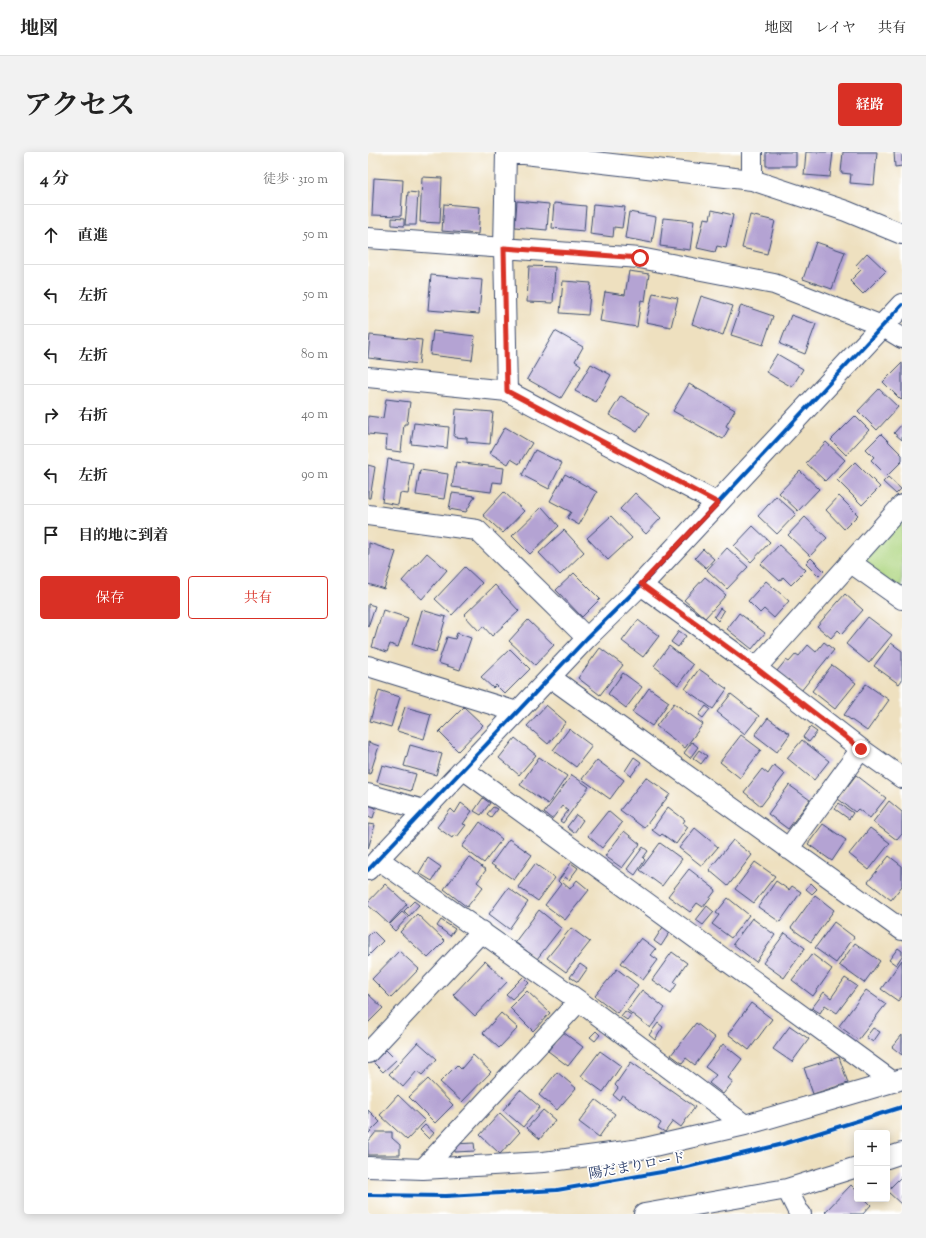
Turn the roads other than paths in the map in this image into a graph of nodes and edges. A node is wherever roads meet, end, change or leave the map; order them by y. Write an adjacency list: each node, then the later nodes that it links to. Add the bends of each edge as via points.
1 (507, 152): 3 (street); 6 (street)
2 (752, 152): 3 (street)
3 (752, 180): 4 (street, via 846,211)
4 (902, 234)
5 (368, 238): 6 (street)
6 (504, 248): 8 (street, via 640,258 774,284); 11 (street)
7 (902, 305): 8 (street)
8 (882, 326): 9 (street); 12 (street)
9 (902, 338)
10 (368, 377): 11 (street)
11 (507, 391): 12 (street)
12 (718, 503): 16 (street)
13 (902, 505): 15 (street)
14 (368, 515): 18 (street, via 477,530)
15 (850, 562): 17 (street); 20 (street)
16 (641, 584): 18 (street); 20 (street)
17 (902, 599)
18 (587, 638): 21 (street)
19 (368, 666): 22 (street)
20 (756, 668): 23 (street)
21 (550, 676): 22 (street); 28 (street)
22 (517, 712): 24 (street)
23 (861, 749): 25 (street); 28 (street)
24 (463, 769): 27 (street); 34 (street)
25 (902, 778)
26 (368, 794): 27 (street)
27 (424, 810): 29 (street)
28 (788, 848): 30 (street)
29 (373, 864): 31 (street)
30 (902, 930)
31 (482, 931): 32 (street); 33 (street)
32 (580, 1001): 35 (street); 40 (street)
33 (368, 1053)
34 (897, 1080): 35 (street)
35 (745, 1125): 40 (street, via 641,1149 544,1162)
36 (902, 1153): 37 (street)
37 (890, 1157)
38 (368, 1167): 40 (street)
39 (854, 1168): 41 (street)
40 (424, 1169)
41 (787, 1189): 42 (street); 43 (street)
42 (644, 1214)
43 (801, 1214)

